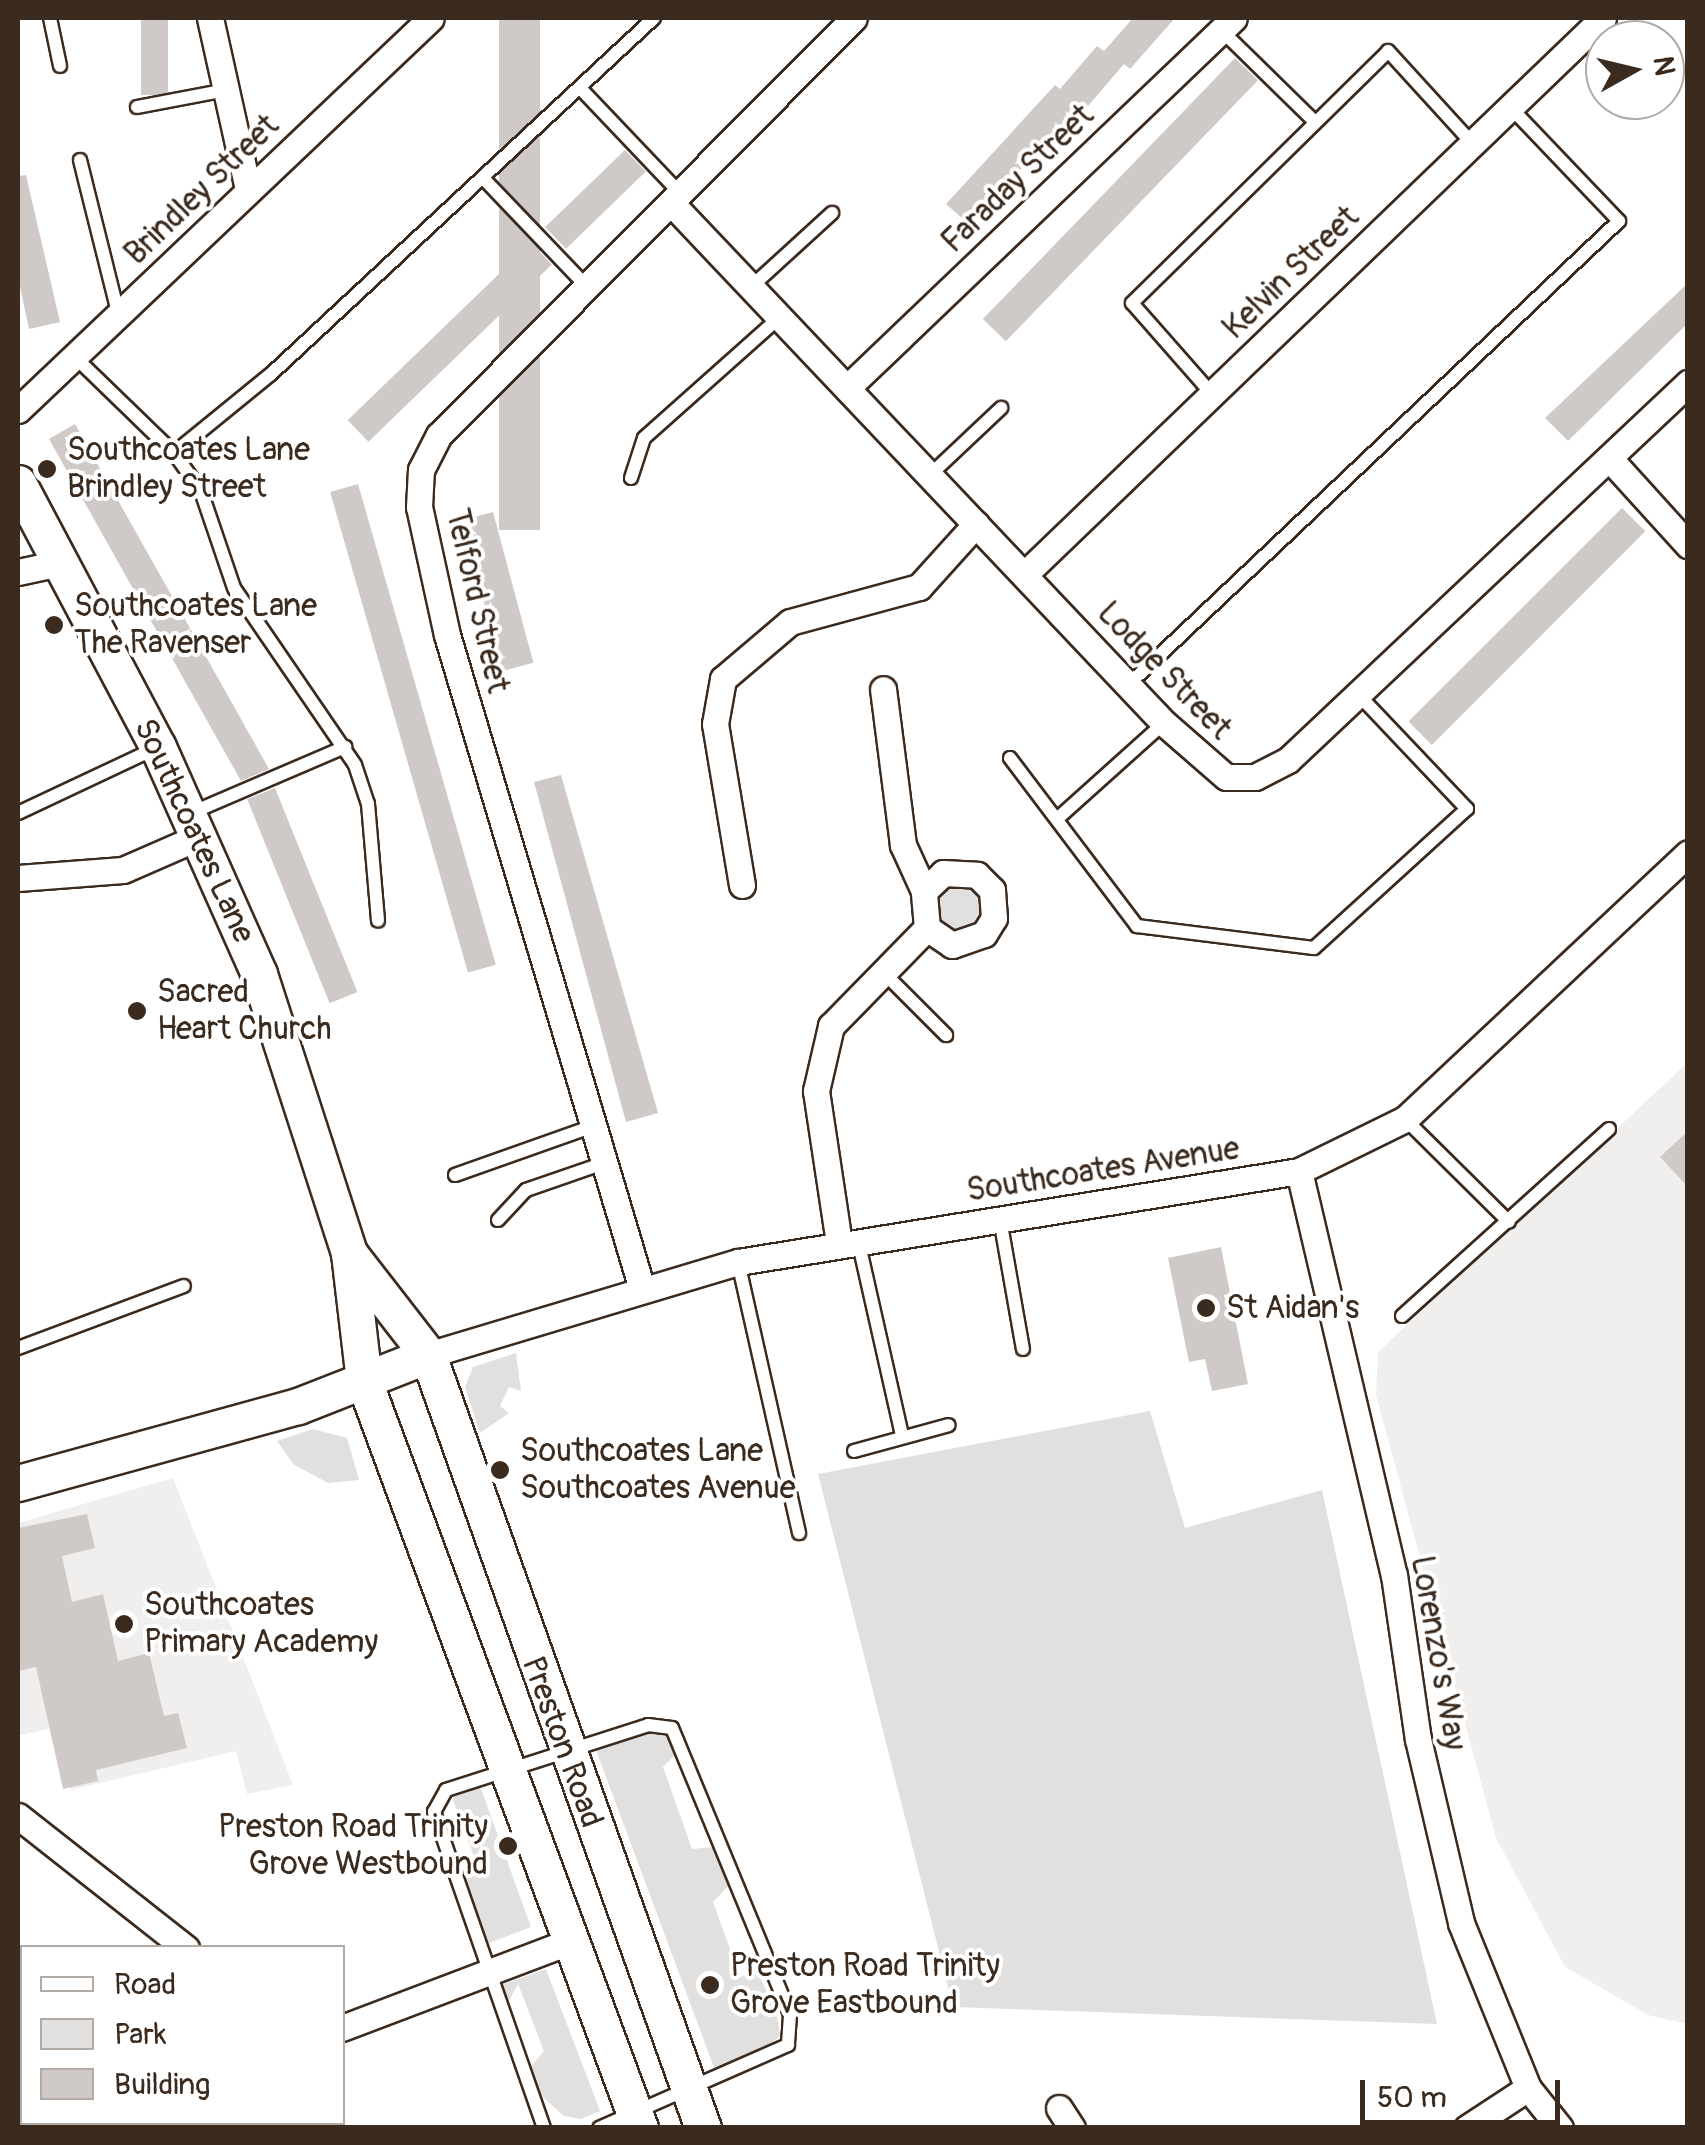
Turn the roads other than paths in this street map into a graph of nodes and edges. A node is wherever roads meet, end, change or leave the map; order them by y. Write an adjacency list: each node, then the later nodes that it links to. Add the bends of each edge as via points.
1 (51, 18): 10 (lane)
2 (431, 18): 19 (street, Brindley Street)
3 (654, 18): 11 (lane)
4 (815, 18): 9 (street)
5 (854, 18): 9 (street, Telford Street)
6 (1603, 18): 14 (street, Kelvin Street)
7 (1230, 21): 15 (lane); 28 (street, Faraday Street)
8 (218, 23): 12 (street)
9 (832, 38): 20 (street, Telford Street)
10 (60, 66)
11 (580, 88): 18 (lane); 20 (lane)
12 (226, 90): 13 (lane); 19 (street)
13 (137, 107)
14 (1510, 107): 16 (street, Kelvin Street); 42 (lane, via 1619,221)
15 (1316, 122): 16 (lane, via 1388,50); 29 (lane, via 1132,303)
16 (1472, 144): 29 (street, Kelvin Street)
17 (80, 160): 24 (lane)
18 (483, 178): 23 (lane); 32 (lane)
19 (248, 190): 24 (street, Brindley Street)
20 (679, 201): 22 (street, Lodge Street); 23 (street, Telford Street)
21 (832, 213): 22 (lane)
22 (751, 287): 25 (street, Lodge Street)
23 (589, 289): 61 (street, Telford Street, via 439,435 421,470 419,507 446,635)
24 (119, 315): 26 (street, Brindley Street)
25 (780, 318): 28 (street, Lodge Street); 35 (lane, via 644,438)
26 (76, 358): 31 (street, Brindley Street); 32 (lane)
27 (1688, 383): 33 (street, Lodge Street)
28 (847, 388): 34 (street, Lodge Street)
29 (1212, 394): 41 (street, Kelvin Street)
30 (1001, 408): 34 (lane)
31 (18, 410)
32 (174, 453): 47 (lane, via 210,510 234,588)
33 (1608, 458): 38 (street); 44 (street, Lodge Street)
34 (930, 475): 37 (street, Lodge Street)
35 (631, 478)
36 (18, 483): 39 (street, Southcoates Lane)
37 (976, 524): 41 (street, Lodge Street); 54 (street, via 920,587 790,622 723,679 715,724)
38 (1688, 545)
39 (55, 564): 40 (street); 46 (street, Southcoates Lane)
40 (18, 572)
41 (1024, 574): 42 (street, Lodge Street)
42 (1129, 684): 45 (street, Lodge Street)
43 (883, 689): 55 (street, via 903,845)
44 (1358, 694): 45 (street, Lodge Street, via 1288,760 1256,777 1226,778); 50 (lane, via 1467,809 1314,948 1137,926)
45 (1164, 723): 50 (lane)
46 (158, 747): 49 (lane); 51 (street, Southcoates Lane)
47 (345, 747): 51 (lane); 56 (lane, via 368,804)
48 (1010, 758): 50 (lane)
49 (18, 813)
50 (1057, 819)
51 (196, 825): 53 (street, via 124,870); 70 (street, Southcoates Lane, via 259,974)
52 (1688, 853): 60 (street, Southcoates Avenue)
53 (18, 878)
54 (742, 884)
55 (924, 891): 57 (street); 57 (street, via 943,873 977,875 992,890 994,918 984,934 952,944)
56 (378, 922)
57 (927, 928): 58 (street)
58 (884, 973): 59 (lane); 69 (street, via 832,1026 816,1091)
59 (946, 1035)
60 (1404, 1119): 64 (street, Southcoates Avenue); 68 (lane)
61 (593, 1126): 63 (street, Telford Street); 65 (lane)
62 (1609, 1129): 68 (lane)
63 (604, 1163): 66 (lane, via 526,1190); 73 (street, Telford Street)
64 (1299, 1171): 67 (street, Southcoates Avenue); 91 (street, Lorenzo's Way, via 1394,1575 1418,1739 1461,1923)
65 (456, 1175)
66 (498, 1220)
67 (1000, 1220): 69 (street, Southcoates Avenue); 76 (lane)
68 (1509, 1222): 74 (lane)
69 (849, 1242): 71 (street, Southcoates Avenue); 80 (lane)
70 (349, 1254): 77 (street, Southcoates Lane); 78 (street, Southcoates Lane)
71 (738, 1262): 73 (street, Southcoates Avenue); 83 (lane)
72 (184, 1286): 75 (lane)
73 (642, 1289): 77 (street, Southcoates Avenue)
74 (1402, 1316)
75 (18, 1348)
76 (1023, 1349)
77 (428, 1355): 78 (street); 84 (street, Preston Road)
78 (364, 1381): 82 (street); 85 (street, Preston Road)
79 (949, 1424): 80 (lane)
80 (902, 1436): 81 (lane)
81 (854, 1450)
82 (18, 1483)
83 (800, 1533)
84 (565, 1752): 85 (lane); 92 (street, Preston Road); 92 (lane, via 648,1725 672,1728 790,2016 788,2045 770,2060)
85 (508, 1768): 87 (street, Preston Road); 89 (lane, via 446,1790 434,1812)
86 (18, 1816): 88 (street)
87 (571, 1941): 89 (street); 93 (street, Preston Road)
88 (182, 1945)
89 (486, 1973): 90 (street); 94 (lane)
90 (345, 2027)
91 (1528, 2088): 97 (street); 98 (street, Lorenzo's Way)
92 (690, 2090): 93 (lane); 96 (street, Preston Road)
93 (637, 2121): 95 (lane)
94 (544, 2128)
95 (599, 2128)
96 (703, 2128)
97 (1467, 2128)
98 (1560, 2128)

